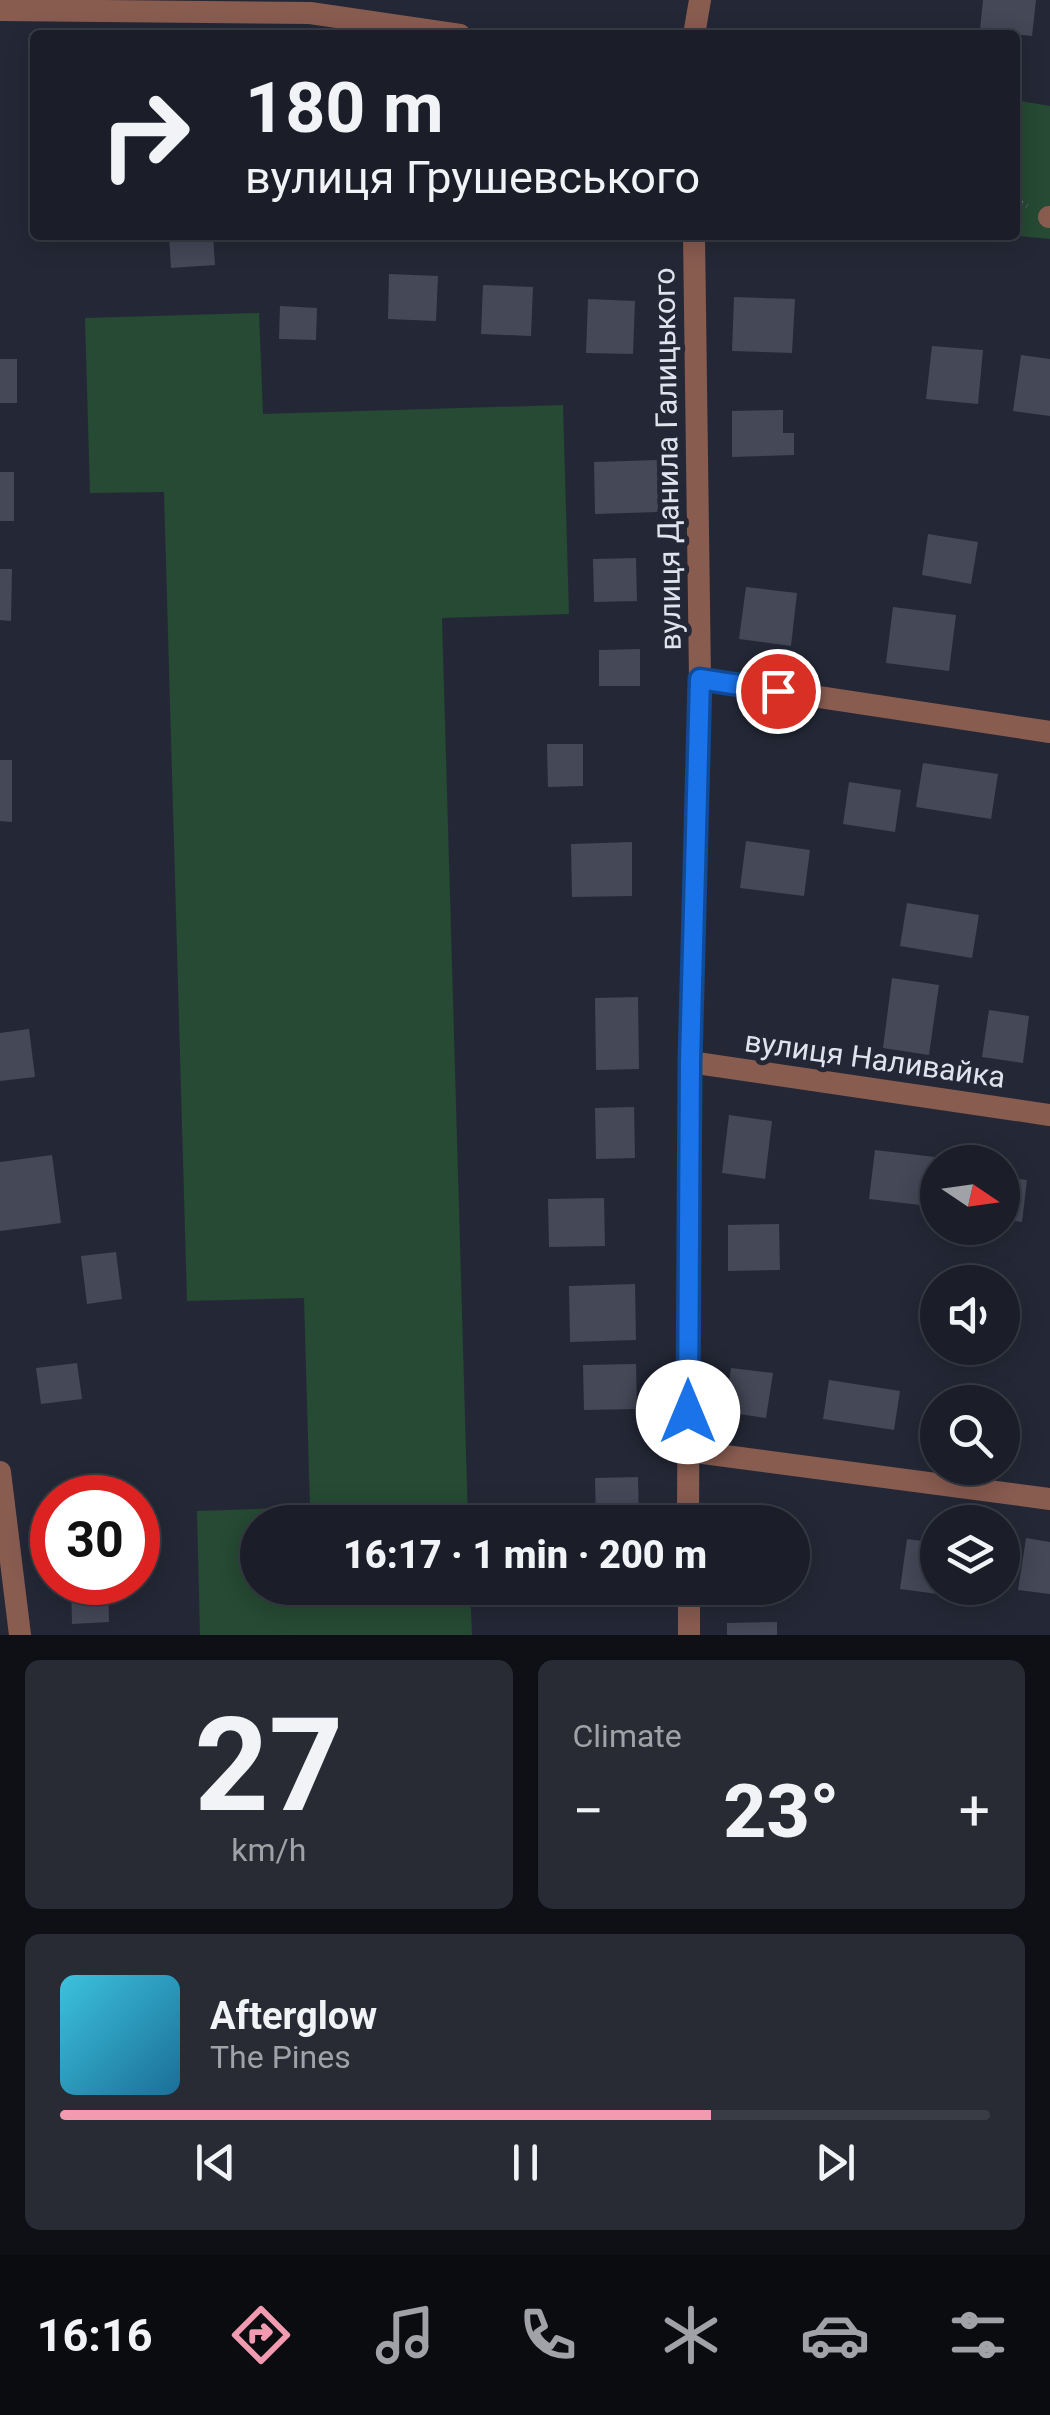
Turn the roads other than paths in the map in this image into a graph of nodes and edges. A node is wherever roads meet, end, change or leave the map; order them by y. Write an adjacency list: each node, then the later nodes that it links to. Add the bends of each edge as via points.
1 (700, 0): 5 (street)
2 (311, 6): 3 (street); 4 (street)
3 (0, 10)
4 (434, 30)
5 (695, 30)
6 (694, 240): 7 (street, вулиця Данила Галицького)
7 (700, 679): 8 (street); 9 (street, вулиця Данила Галицького)
8 (1050, 732)
9 (690, 1062): 10 (street, вулиця Наливайка); 11 (street, вулиця Данила Галицького)
10 (1050, 1115)
11 (688, 1451): 13 (street); 14 (street, вулиця Данила Галицького)
12 (0, 1472): 16 (street)
13 (1050, 1499)
14 (688, 1505)
15 (689, 1605): 17 (street)
16 (20, 1635)
17 (689, 1635)

